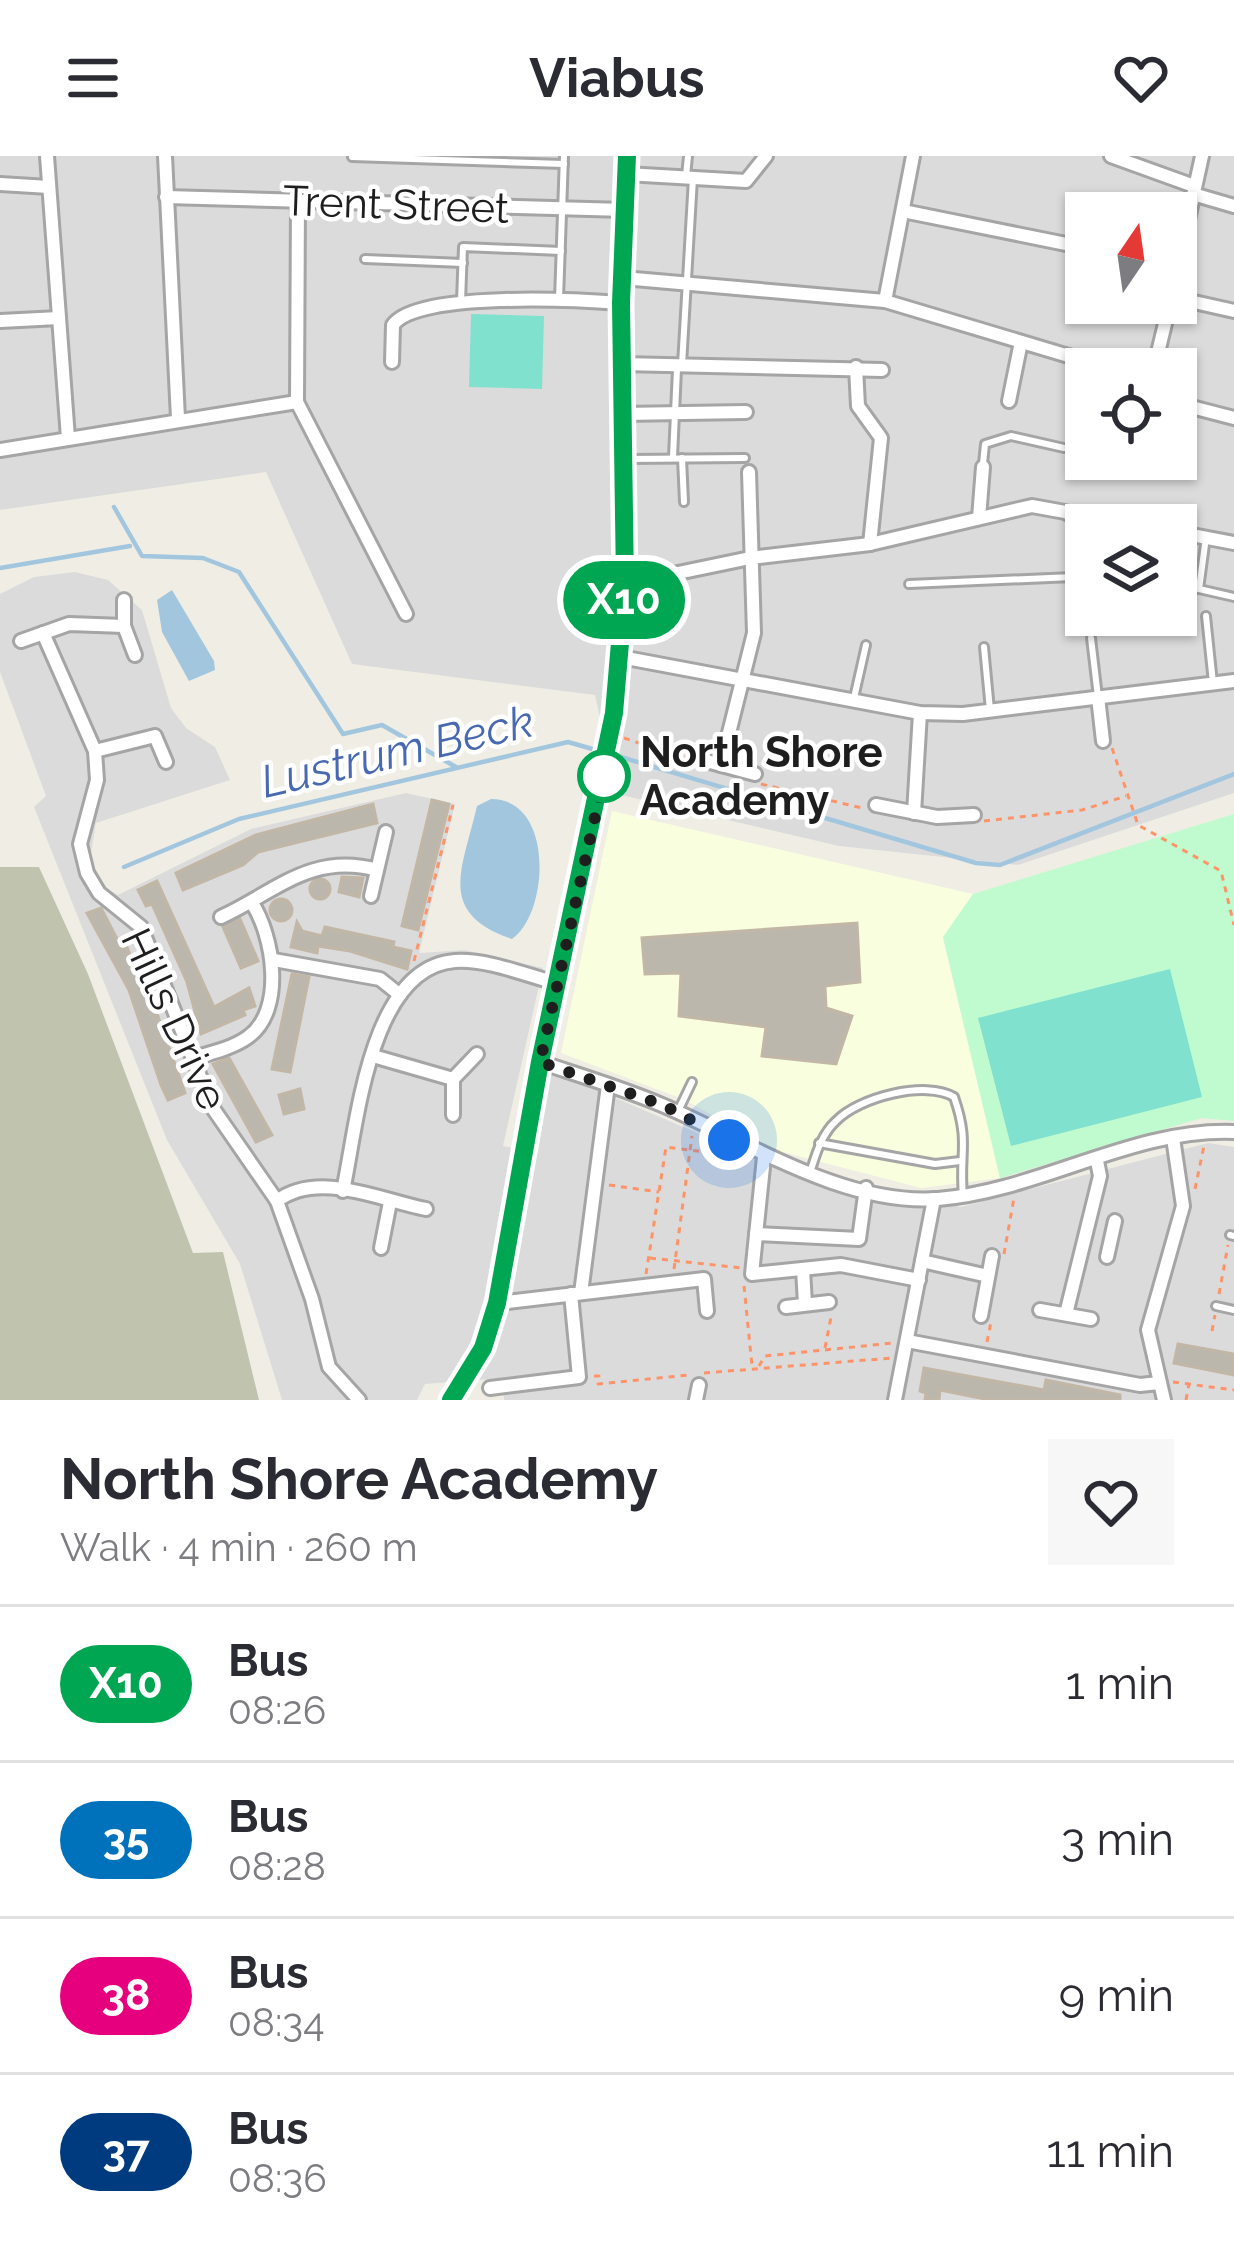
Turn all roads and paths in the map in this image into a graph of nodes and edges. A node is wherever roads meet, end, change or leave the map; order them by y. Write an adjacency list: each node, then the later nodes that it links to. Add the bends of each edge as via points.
1 (47, 156): 13 (street)
2 (165, 156): 15 (street)
3 (688, 156): 11 (lane)
4 (766, 156): 11 (street, via 751,179)
5 (910, 156): 20 (street)
6 (1112, 156): 14 (street)
7 (1202, 156): 14 (street)
8 (352, 157): 9 (lane)
9 (564, 160): 18 (lane)
10 (626, 165): 11 (street); 19 (main road)
11 (689, 178): 26 (lane)
12 (0, 184): 13 (street)
13 (49, 187): 33 (street)
14 (1194, 190): 17 (street)
15 (166, 197): 16 (street, Trent Street); 48 (street)
16 (298, 201): 18 (street, Trent Street); 42 (street)
17 (1234, 206)
18 (562, 209): 19 (street, Trent Street); 22 (lane)
19 (625, 210): 25 (main road)
20 (903, 211): 21 (street); 28 (street)
21 (1065, 244)
22 (561, 250): 24 (lane, via 463,247); 27 (lane)
23 (365, 259): 24 (lane)
24 (463, 262): 31 (lane)
25 (622, 278): 26 (street); 29 (main road)
26 (687, 283): 28 (street); 39 (lane)
27 (560, 299): 29 (street); 31 (street)
28 (885, 301): 35 (street)
29 (621, 303): 38 (main road)
30 (1197, 305): 32 (street)
31 (461, 306): 37 (street, via 400,315 391,332)
32 (1234, 311)
33 (59, 318): 34 (street); 50 (street)
34 (0, 321)
35 (1021, 342): 36 (street); 43 (street)
36 (1065, 355)
37 (392, 362)
38 (622, 364): 39 (street); 46 (main road)
39 (680, 365): 40 (street); 47 (lane)
40 (856, 367): 41 (street); 63 (street, via 858,406 881,438)
41 (882, 370)
42 (297, 401): 48 (street); 71 (street)
43 (1009, 401)
44 (1197, 408): 49 (street)
45 (746, 412): 47 (street)
46 (622, 413): 47 (street); 54 (main road)
47 (676, 413): 53 (lane)
48 (178, 418): 50 (street)
49 (1234, 418)
50 (68, 438): 52 (street)
51 (1064, 448): 56 (lane, via 998,437 985,444)
52 (0, 450)
53 (677, 458): 54 (lane); 55 (lane); 57 (lane)
54 (623, 459): 66 (main road)
55 (747, 465): 64 (street)
56 (983, 467): 59 (street)
57 (684, 502)
58 (1065, 515): 59 (street, via 1041,506)
59 (980, 518): 63 (street)
60 (1197, 533): 61 (street)
61 (1207, 534): 62 (street); 68 (lane)
62 (1234, 543)
63 (870, 544): 64 (street)
64 (750, 558): 66 (street); 81 (street, via 754,615)
65 (1065, 577): 67 (lane)
66 (625, 584): 80 (main road)
67 (909, 584)
68 (1199, 589): 69 (lane)
69 (1234, 598)
70 (124, 600): 73 (street)
71 (408, 613)
72 (1206, 616): 83 (lane)
73 (124, 626): 74 (street, via 69,624); 79 (street)
74 (43, 633): 76 (street); 89 (street, Hills Drive)
75 (1091, 638): 84 (lane)
76 (21, 640)
77 (866, 645): 85 (lane)
78 (985, 647): 86 (lane)
79 (135, 655)
80 (621, 657): 81 (street); 107 (main road)
81 (744, 678): 85 (street); 92 (street)
82 (1234, 681): 83 (street)
83 (1213, 683): 84 (street)
84 (1097, 697): 86 (street); 88 (street)
85 (853, 701): 87 (street)
86 (990, 710): 87 (street)
87 (920, 713): 97 (street)
88 (1103, 741): 94 (path, via 1111,741)
89 (94, 751): 91 (street, via 154,736); 111 (street, Hills Drive, via 97,780 80,856 99,893 140,926)
90 (699, 759): 92 (street)
91 (166, 762)
92 (721, 765): 93 (street)
93 (755, 774)
94 (1126, 796): 98 (path, via 1082,811); 104 (path, via 1138,825 1220,871)
95 (876, 805): 97 (street)
96 (453, 806): 106 (path, via 411,974)
97 (914, 812): 98 (street)
98 (974, 819)
99 (386, 832): 100 (street)
100 (377, 870): 101 (street); 102 (street, via 340,864 298,872)
101 (371, 896)
102 (252, 902): 103 (street); 105 (street)
103 (220, 916)
104 (1234, 925)
105 (274, 960): 108 (street, via 380,979); 111 (street, via 257,1028)
106 (416, 980): 107 (street, via 464,961); 108 (street)
107 (556, 982): 112 (main road)
108 (400, 995): 110 (street, via 382,1018)
109 (476, 1054): 113 (street)
110 (373, 1056): 113 (street); 130 (street)
111 (194, 1058): 134 (street, Hills Drive, via 216,1115)
112 (540, 1062): 115 (street); 157 (main road)
113 (453, 1078): 117 (street)
114 (692, 1082): 116 (lane)
115 (608, 1085): 116 (street); 128 (street)
116 (677, 1112): 118 (street)
117 (453, 1115)
118 (694, 1120): 123 (path); 124 (street)
119 (1207, 1132): 120 (street); 121 (street); 136 (path, via 1193,1199)
120 (1234, 1132)
121 (1173, 1138): 126 (street); 136 (street)
122 (819, 1143): 125 (lane, via 934,1164); 125 (lane, via 855,1106 933,1088 954,1097 967,1149); 127 (lane)
123 (691, 1150): 124 (path); 131 (path, via 666,1147); 147 (path)
124 (760, 1155): 127 (street); 140 (street)
125 (960, 1161): 132 (lane)
126 (1097, 1161): 132 (street); 139 (street)
127 (810, 1173): 129 (street)
128 (596, 1183): 131 (path); 155 (street)
129 (866, 1188): 133 (street); 140 (street, via 859,1239)
130 (343, 1191): 134 (street, via 303,1187); 135 (street)
131 (659, 1192): 146 (path)
132 (962, 1196): 133 (street)
133 (934, 1199): 148 (street)
134 (277, 1201): 177 (street, Hills Drive, via 329,1367)
135 (390, 1202): 137 (street); 143 (street)
136 (1183, 1206): 173 (street, via 1148,1330)
137 (426, 1209)
138 (1115, 1221): 142 (street)
139 (1086, 1232): 142 (street); 164 (street)
140 (756, 1234): 150 (street)
141 (1232, 1235): 159 (path)
142 (1111, 1238): 145 (street)
143 (381, 1249)
144 (992, 1256): 151 (street)
145 (1107, 1257)
146 (649, 1258): 147 (path); 154 (path)
147 (675, 1261): 150 (path); 153 (path)
148 (922, 1261): 151 (street); 152 (street)
149 (803, 1270): 150 (street); 152 (street, via 841,1265); 158 (street)
150 (752, 1272): 170 (path, via 744,1286)
151 (988, 1276): 165 (street)
152 (919, 1280): 168 (street)
153 (672, 1283): 154 (street); 163 (street, via 704,1279)
154 (644, 1286): 155 (street)
155 (576, 1293): 157 (street); 171 (street)
156 (829, 1302): 158 (street)
157 (497, 1303): 178 (main road, via 483,1348)
158 (806, 1304): 160 (street)
159 (1216, 1306): 162 (lane); 167 (path)
160 (786, 1307)
161 (1040, 1310): 164 (street)
162 (1234, 1310)
163 (707, 1311)
164 (1066, 1315): 166 (street)
165 (980, 1316)
166 (1091, 1319)
167 (1212, 1331)
168 (907, 1341): 169 (street); 170 (path, via 765,1356); 173 (street)
169 (904, 1358): 170 (path); 180 (street)
170 (755, 1368): 171 (path, via 598,1384 599,1376)
171 (579, 1378): 175 (street)
172 (1189, 1382): 173 (path); 176 (path); 182 (path)
173 (1160, 1383): 181 (street)
174 (699, 1384): 179 (street)
175 (490, 1388)
176 (1234, 1390)
177 (359, 1400)
178 (451, 1400)
179 (696, 1400)
180 (896, 1400)
181 (1164, 1400)
182 (1186, 1400)

